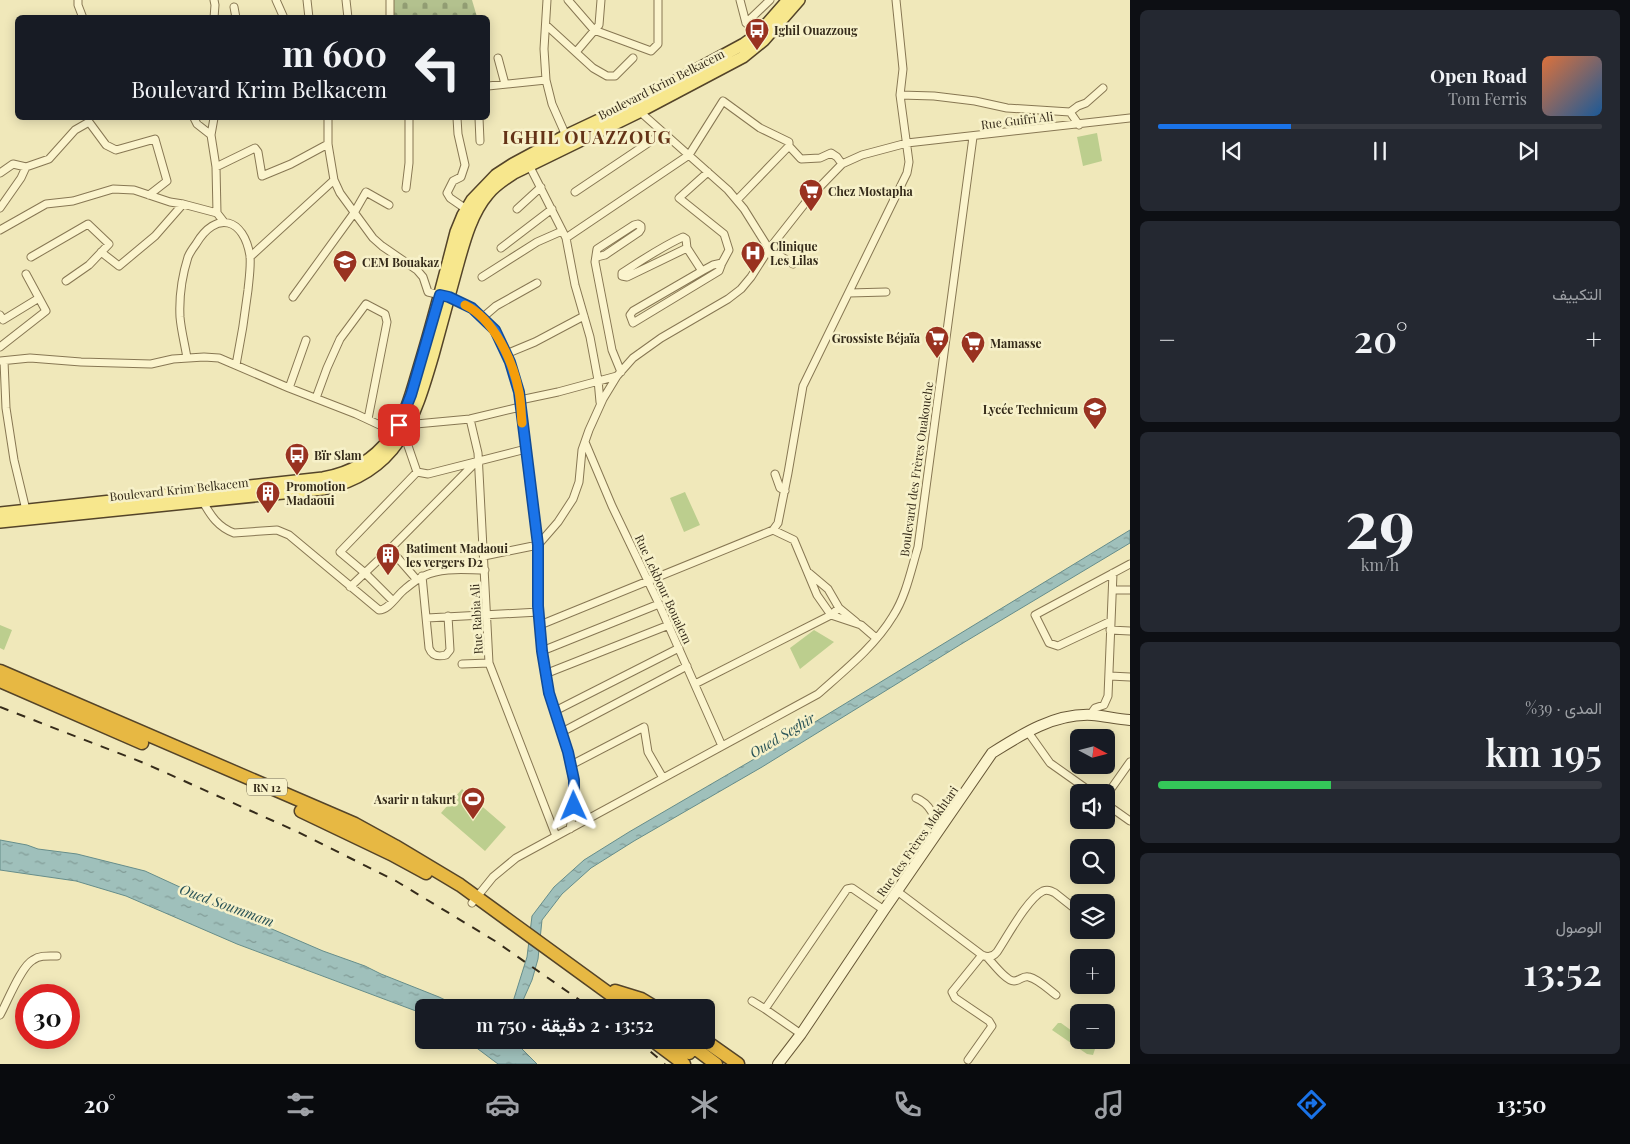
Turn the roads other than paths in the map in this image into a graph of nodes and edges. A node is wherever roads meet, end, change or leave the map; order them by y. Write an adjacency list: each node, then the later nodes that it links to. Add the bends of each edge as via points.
1 (78, 0): 17 (street)
2 (214, 0): 18 (street)
3 (276, 0): 20 (street)
4 (307, 0): 21 (street)
5 (346, 0): 22 (street)
6 (390, 0): 23 (street)
7 (548, 0): 25 (street)
8 (568, 0): 26 (street)
9 (601, 0): 26 (street, via 599,25)
10 (658, 0): 26 (street, via 658,44 651,51)
11 (740, 0): 24 (street)
12 (770, 0): 24 (street)
13 (788, 0): 27 (main road, Boulevard Krim Belkacem)
14 (799, 0): 27 (main road, Boulevard Krim Belkacem)
15 (896, 0): 35 (street, via 903,69)
16 (234, 7): 19 (street)
17 (83, 15)
18 (214, 15)
19 (235, 15)
20 (283, 15)
21 (309, 15)
22 (348, 15)
23 (390, 15)
24 (746, 23): 27 (street)
25 (546, 25): 28 (street); 31 (street)
26 (594, 30): 28 (street)
27 (761, 37): 36 (main road, Boulevard Krim Belkacem, via 743,57)
28 (576, 52): 30 (street, via 607,76 615,76)
29 (498, 58): 32 (street)
30 (633, 58)
31 (546, 80): 32 (street); 49 (street, via 552,104)
32 (505, 84): 33 (street)
33 (490, 86)
34 (1103, 88): 37 (street)
35 (900, 96): 37 (street, via 934,96 1007,108); 51 (street)
36 (637, 108): 46 (street); 49 (main road, Boulevard Krim Belkacem)
37 (1070, 112): 45 (street)
38 (1130, 118): 45 (street, Rue Guifri Ali)
39 (195, 120): 47 (street)
40 (214, 120): 47 (street)
41 (328, 120): 52 (street)
42 (409, 120): 63 (street)
43 (457, 120): 72 (street, via 465,165 461,177 453,181 447,193)
44 (479, 120): 50 (street)
45 (1079, 124): 48 (street, Rue Guifri Ali)
46 (663, 133): 54 (street); 64 (street)
47 (211, 135): 58 (street)
48 (973, 137): 51 (street, Rue Guifri Ali); 153 (street, Boulevard des Frères Ouakouche, via 918,547 894,616)
49 (568, 140): 56 (main road, Boulevard Krim Belkacem); 72 (main road, Boulevard Krim Belkacem, via 496,175)
50 (480, 141)
51 (907, 143): 55 (street, Rue Guifri Ali, via 862,154); 93 (street, via 907,173)
52 (328, 144): 58 (street, via 262,176 258,152 254,148); 61 (street)
53 (789, 146): 54 (street, via 789,142 760,128 723,102); 55 (street, via 801,159 831,153); 66 (street)
54 (689, 155): 59 (street); 77 (street)
55 (842, 164): 80 (street)
56 (529, 165): 62 (street); 94 (main road, Boulevard Krim Belkacem, via 499,183 478,209)
57 (26, 167): 60 (street, via 13,164); 65 (street, via 49,160 75,130 90,122 106,145 116,150 155,138 167,181); 69 (street)
58 (216, 167): 73 (street)
59 (708, 172): 66 (street); 85 (street, via 679,198 724,234 729,250)
60 (0, 173)
61 (334, 180): 74 (street); 83 (street)
62 (540, 187): 70 (street); 71 (street)
63 (406, 188)
64 (575, 192)
65 (149, 195): 67 (street); 76 (street, via 113,189 73,201 46,204)
66 (737, 200): 80 (street)
67 (183, 204): 73 (street); 81 (street, via 155,236 119,266)
68 (389, 205): 74 (street, via 366,192)
69 (0, 208)
70 (517, 208)
71 (552, 208): 77 (street); 78 (street)
72 (466, 209): 94 (main road, Boulevard Krim Belkacem, via 456,232)
73 (217, 213): 75 (street)
74 (354, 213): 94 (street, via 377,242 417,270 428,292); 95 (street)
75 (224, 222): 83 (street, via 240,230); 103 (street, via 201,235 189,255 182,283 180,317)
76 (0, 230)
77 (564, 234): 89 (street, via 537,242); 98 (street)
78 (501, 248)
79 (687, 248): 79 (street, via 683,237 622,273 622,276); 87 (street)
80 (768, 249): 86 (street); 106 (street, via 741,289 669,332 632,358)
81 (101, 252): 82 (street, via 108,244 88,224); 90 (street)
82 (31, 257)
83 (250, 257): 105 (street, via 246,311)
84 (597, 257): 84 (street, via 606,255 639,232 641,226 634,225 597,249); 106 (street, via 595,262)
85 (722, 263): 87 (street); 87 (street, via 719,271 633,323 630,315 633,311)
86 (793, 264)
87 (702, 271)
88 (26, 274): 96 (street)
89 (482, 277)
90 (66, 281)
91 (537, 283): 99 (street, via 502,302)
92 (886, 292): 93 (street)
93 (848, 293): 121 (street, via 803,386)
94 (444, 296): 99 (street, via 472,308); 115 (main road, Boulevard Krim Belkacem, via 418,402)
95 (294, 297)
96 (39, 298): 97 (street, via 3,320); 101 (street, via 46,311)
97 (0, 315)
98 (584, 316): 102 (street); 107 (street)
99 (482, 318): 102 (street, via 495,330)
100 (306, 340): 108 (street)
101 (0, 347)
102 (506, 354): 110 (street)
103 (187, 358): 104 (street, via 151,364 30,358); 105 (street, via 220,358)
104 (2, 361): 123 (street, via 14,460)
105 (236, 365): 108 (street)
106 (619, 374): 107 (street); 111 (street)
107 (598, 380): 110 (street); 111 (street)
108 (290, 388): 109 (street)
109 (316, 398): 112 (street); 112 (street, via 340,340 366,304 385,314 387,322)
110 (520, 403): 113 (street); 117 (street)
111 (600, 404): 116 (street)
112 (368, 419): 115 (street)
113 (470, 419): 114 (street); 118 (street, Rue Rabia Ali)
114 (416, 424)
115 (399, 434): 119 (street, via 408,443); 122 (main road, Boulevard Krim Belkacem, via 387,456 359,478 342,485); 123 (main road, Boulevard Krim Belkacem, via 370,460 340,475)
116 (585, 442): 127 (street, via 579,482 572,500); 136 (street, Rue Lekbour Boualem)
117 (526, 449): 118 (street); 127 (street)
118 (478, 460): 119 (street, via 428,474); 128 (street); 129 (street, Rue Rabia Ali)
119 (417, 472): 133 (street, via 340,552)
120 (774, 474): 121 (street, via 780,488)
121 (785, 491): 126 (street, via 778,523)
122 (203, 502): 125 (main road, Boulevard Krim Belkacem); 137 (street, via 212,518 234,533 277,530 289,535)
123 (26, 510): 124 (main road, Boulevard Krim Belkacem)
124 (0, 513)
125 (0, 522)
126 (773, 530): 132 (street, via 794,540); 136 (street)
127 (538, 545): 129 (street); 143 (street)
128 (390, 549): 133 (street); 135 (street)
129 (484, 556): 131 (street, Rue Rabia Ali)
130 (1130, 564): 134 (street)
131 (485, 570): 135 (street, via 442,570); 144 (street, Rue Rabia Ali)
132 (807, 572): 142 (street, via 817,595); 142 (street, via 828,589)
133 (365, 573): 137 (street); 140 (street)
134 (1112, 573): 138 (street); 147 (street, via 1035,615 1050,643 1058,646)
135 (420, 578): 140 (street); 146 (street)
136 (648, 581): 141 (street, Rue Lekbour Boualem); 148 (street)
137 (350, 587): 140 (street, via 379,610)
138 (1113, 590): 139 (street); 147 (street)
139 (1130, 590)
140 (393, 601)
141 (659, 604): 149 (street, Rue Lekbour Boualem); 155 (street)
142 (835, 609): 150 (street); 150 (street); 164 (street)
143 (539, 612): 144 (street); 148 (street)
144 (487, 614): 145 (street); 156 (street, Rue Rabia Ali)
145 (448, 616): 146 (street); 146 (street, via 450,650 440,656 433,655 429,648)
146 (427, 618)
147 (1111, 621): 151 (street)
148 (540, 625): 155 (street)
149 (668, 625): 154 (street, Rue Lekbour Boualem); 160 (street)
150 (861, 626): 153 (street)
151 (1110, 630): 152 (street); 161 (street)
152 (1130, 631)
153 (876, 638): 170 (street, Boulevard des Frères Ouakouche, via 818,694)
154 (679, 648): 158 (street, Rue Lekbour Boualem); 165 (street)
155 (542, 651): 160 (street)
156 (489, 663): 157 (street); 181 (street, Rue Rabia Ali)
157 (462, 664)
158 (687, 666): 164 (street, Rue Lekbour Boualem); 168 (street)
159 (0, 671): 183 (highway, RN 12, via 355,824 424,862)
160 (546, 674): 165 (street)
161 (1110, 676): 162 (street); 166 (street, via 1106,703 1095,708)
162 (1130, 677)
163 (0, 682): 183 (highway, RN 12, via 320,819)
164 (695, 684): 170 (street, Rue Lekbour Boualem)
165 (555, 711): 168 (street)
166 (1090, 715): 167 (street, Rue des Frères Mokhtari); 169 (street, Rue des Frères Mokhtari, via 1068,716)
167 (1130, 720)
168 (562, 732): 172 (street)
169 (1028, 732): 174 (street, via 1050,763); 180 (street, Rue des Frères Mokhtari, via 992,753)
170 (722, 746): 173 (street, Boulevard des Frères Ouakouche)
171 (1130, 762): 175 (street)
172 (571, 765): 173 (street, via 644,727 648,752); 179 (street, via 574,806)
173 (663, 778): 179 (street, Boulevard des Frères Ouakouche)
174 (1080, 784)
175 (1114, 784)
176 (916, 798): 180 (street, via 931,809)
177 (1115, 810): 178 (street)
178 (1130, 821)
179 (570, 829): 181 (street, Boulevard des Frères Ouakouche)
180 (938, 832): 182 (street, Rue des Frères Mokhtari)
181 (556, 836): 183 (street, Boulevard des Frères Ouakouche, via 516,858 493,876)
182 (897, 891): 185 (street, Rue des Frères Mokhtari); 188 (street)
183 (474, 899): 186 (highway, RN 12)
184 (1070, 905): 188 (street, via 1052,891 1044,891 1026,908 995,954)
185 (884, 910): 196 (street, via 852,888 848,889); 198 (street, Rue des Frères Mokhtari)
186 (544, 949): 189 (highway, RN 12); 191 (highway, RN 12)
187 (56, 956): 197 (street, via 41,956 30,961)
188 (985, 956): 190 (street, via 1011,980 1031,977); 204 (street, via 952,992 955,998 990,1021 992,1026)
189 (594, 982): 192 (highway, RN 12); 193 (highway, RN 12); 194 (highway)
190 (1056, 995)
191 (605, 999)
192 (618, 999)
193 (623, 999)
194 (641, 999)
195 (752, 1001): 196 (street)
196 (765, 1009): 198 (street)
197 (0, 1015)
198 (801, 1034): 210 (street, Rue des Frères Mokhtari)
199 (715, 1048): 209 (highway)
200 (664, 1049): 205 (highway)
201 (675, 1049): 206 (highway)
202 (684, 1049): 207 (highway)
203 (696, 1049): 208 (highway)
204 (968, 1060)
205 (684, 1064)
206 (694, 1064)
207 (703, 1064)
208 (716, 1064)
209 (738, 1064)
210 (778, 1064)

